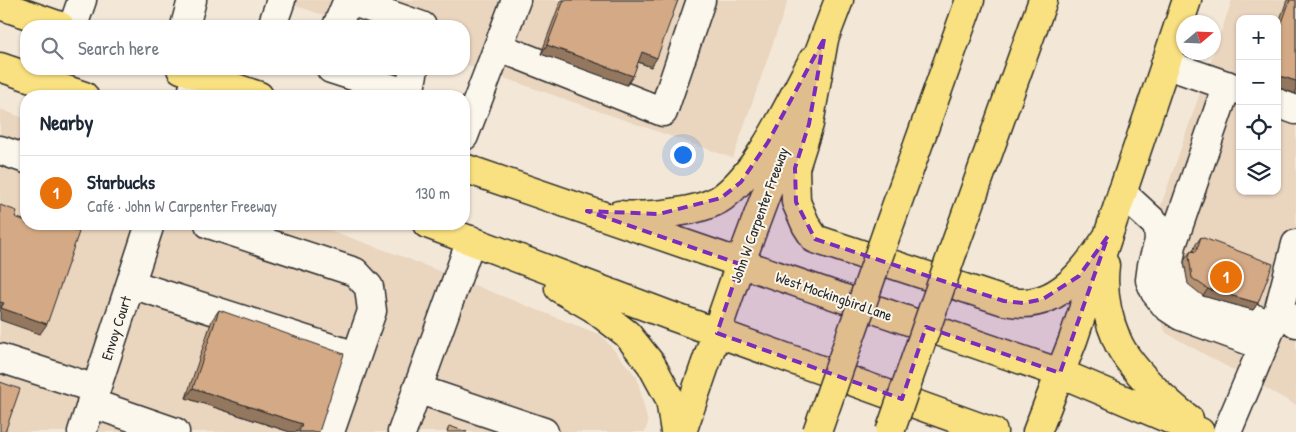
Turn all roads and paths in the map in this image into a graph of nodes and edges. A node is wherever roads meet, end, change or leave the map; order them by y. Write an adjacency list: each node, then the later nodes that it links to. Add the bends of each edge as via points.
1 (82, 0): 11 (street)
2 (281, 0): 12 (street)
3 (516, 0): 16 (street)
4 (701, 0): 16 (street, via 663,112)
5 (838, 0): 15 (main road, John W Carpenter Freeway)
6 (970, 0): 57 (main road, bridge)
7 (1042, 0): 58 (main road, bridge)
8 (1187, 0): 17 (main road)
9 (0, 5): 10 (main road)
10 (43, 20)
11 (75, 20)
12 (274, 20)
13 (340, 20): 14 (street, via 348,0)
14 (405, 20)
15 (824, 39): 34 (main road, via 768,142 741,182 721,198 700,207 659,214 632,216); 38 (main road, via 809,124 794,168 796,202 815,238 1004,301 1024,303 1043,299 1079,276); 41 (main road, John W Carpenter Freeway)
16 (498, 47): 29 (street)
17 (1165, 64): 24 (street); 33 (main road)
18 (0, 67): 19 (main road)
19 (20, 74)
20 (23, 75): 25 (main road)
21 (359, 75): 23 (street)
22 (190, 80): 26 (main road)
23 (411, 86)
24 (1233, 88): 43 (street, via 1172,245 1169,263 1173,279 1183,293)
25 (67, 90)
26 (233, 90)
27 (1281, 104): 28 (street)
28 (1296, 110)
29 (470, 120)
30 (0, 150): 31 (street)
31 (20, 157)
32 (470, 170): 34 (main road, West Mockingbird Lane)
33 (1122, 192): 38 (main road); 43 (street, via 1158,226 1159,241 1150,280 1166,306 1180,316)
34 (587, 211): 41 (main road, West Mockingbird Lane)
35 (148, 230): 42 (street, Envoy Court)
36 (227, 230): 45 (street, via 355,272 369,288 372,311)
37 (442, 230): 40 (main road)
38 (1108, 236): 47 (main road); 62 (main road, via 1104,274 1107,312 1117,342 1140,374 1178,411)
39 (1296, 244): 43 (street)
40 (481, 245): 44 (main road); 48 (street); 55 (main road, via 592,307 627,334 651,364 670,399)
41 (740, 264): 44 (main road, John W Carpenter Freeway); 47 (main road, West Mockingbird Lane)
42 (130, 284): 45 (street); 49 (street, Envoy Court)
43 (1278, 326): 63 (street)
44 (716, 333): 56 (main road, John W Carpenter Freeway); 59 (main road)
45 (356, 356): 52 (street)
46 (0, 358): 49 (street)
47 (1060, 373): 60 (main road); 61 (main road, West Mockingbird Lane)
48 (417, 389): 53 (street); 54 (street)
49 (94, 396): 50 (street, Envoy Court); 51 (street)
50 (82, 432)
51 (175, 432)
52 (330, 432)
53 (402, 432)
54 (544, 432)
55 (675, 432)
56 (682, 432)
57 (817, 432)
58 (890, 432)
59 (993, 432)
60 (1037, 432)
61 (1200, 432)
62 (1209, 432)
63 (1227, 432)

